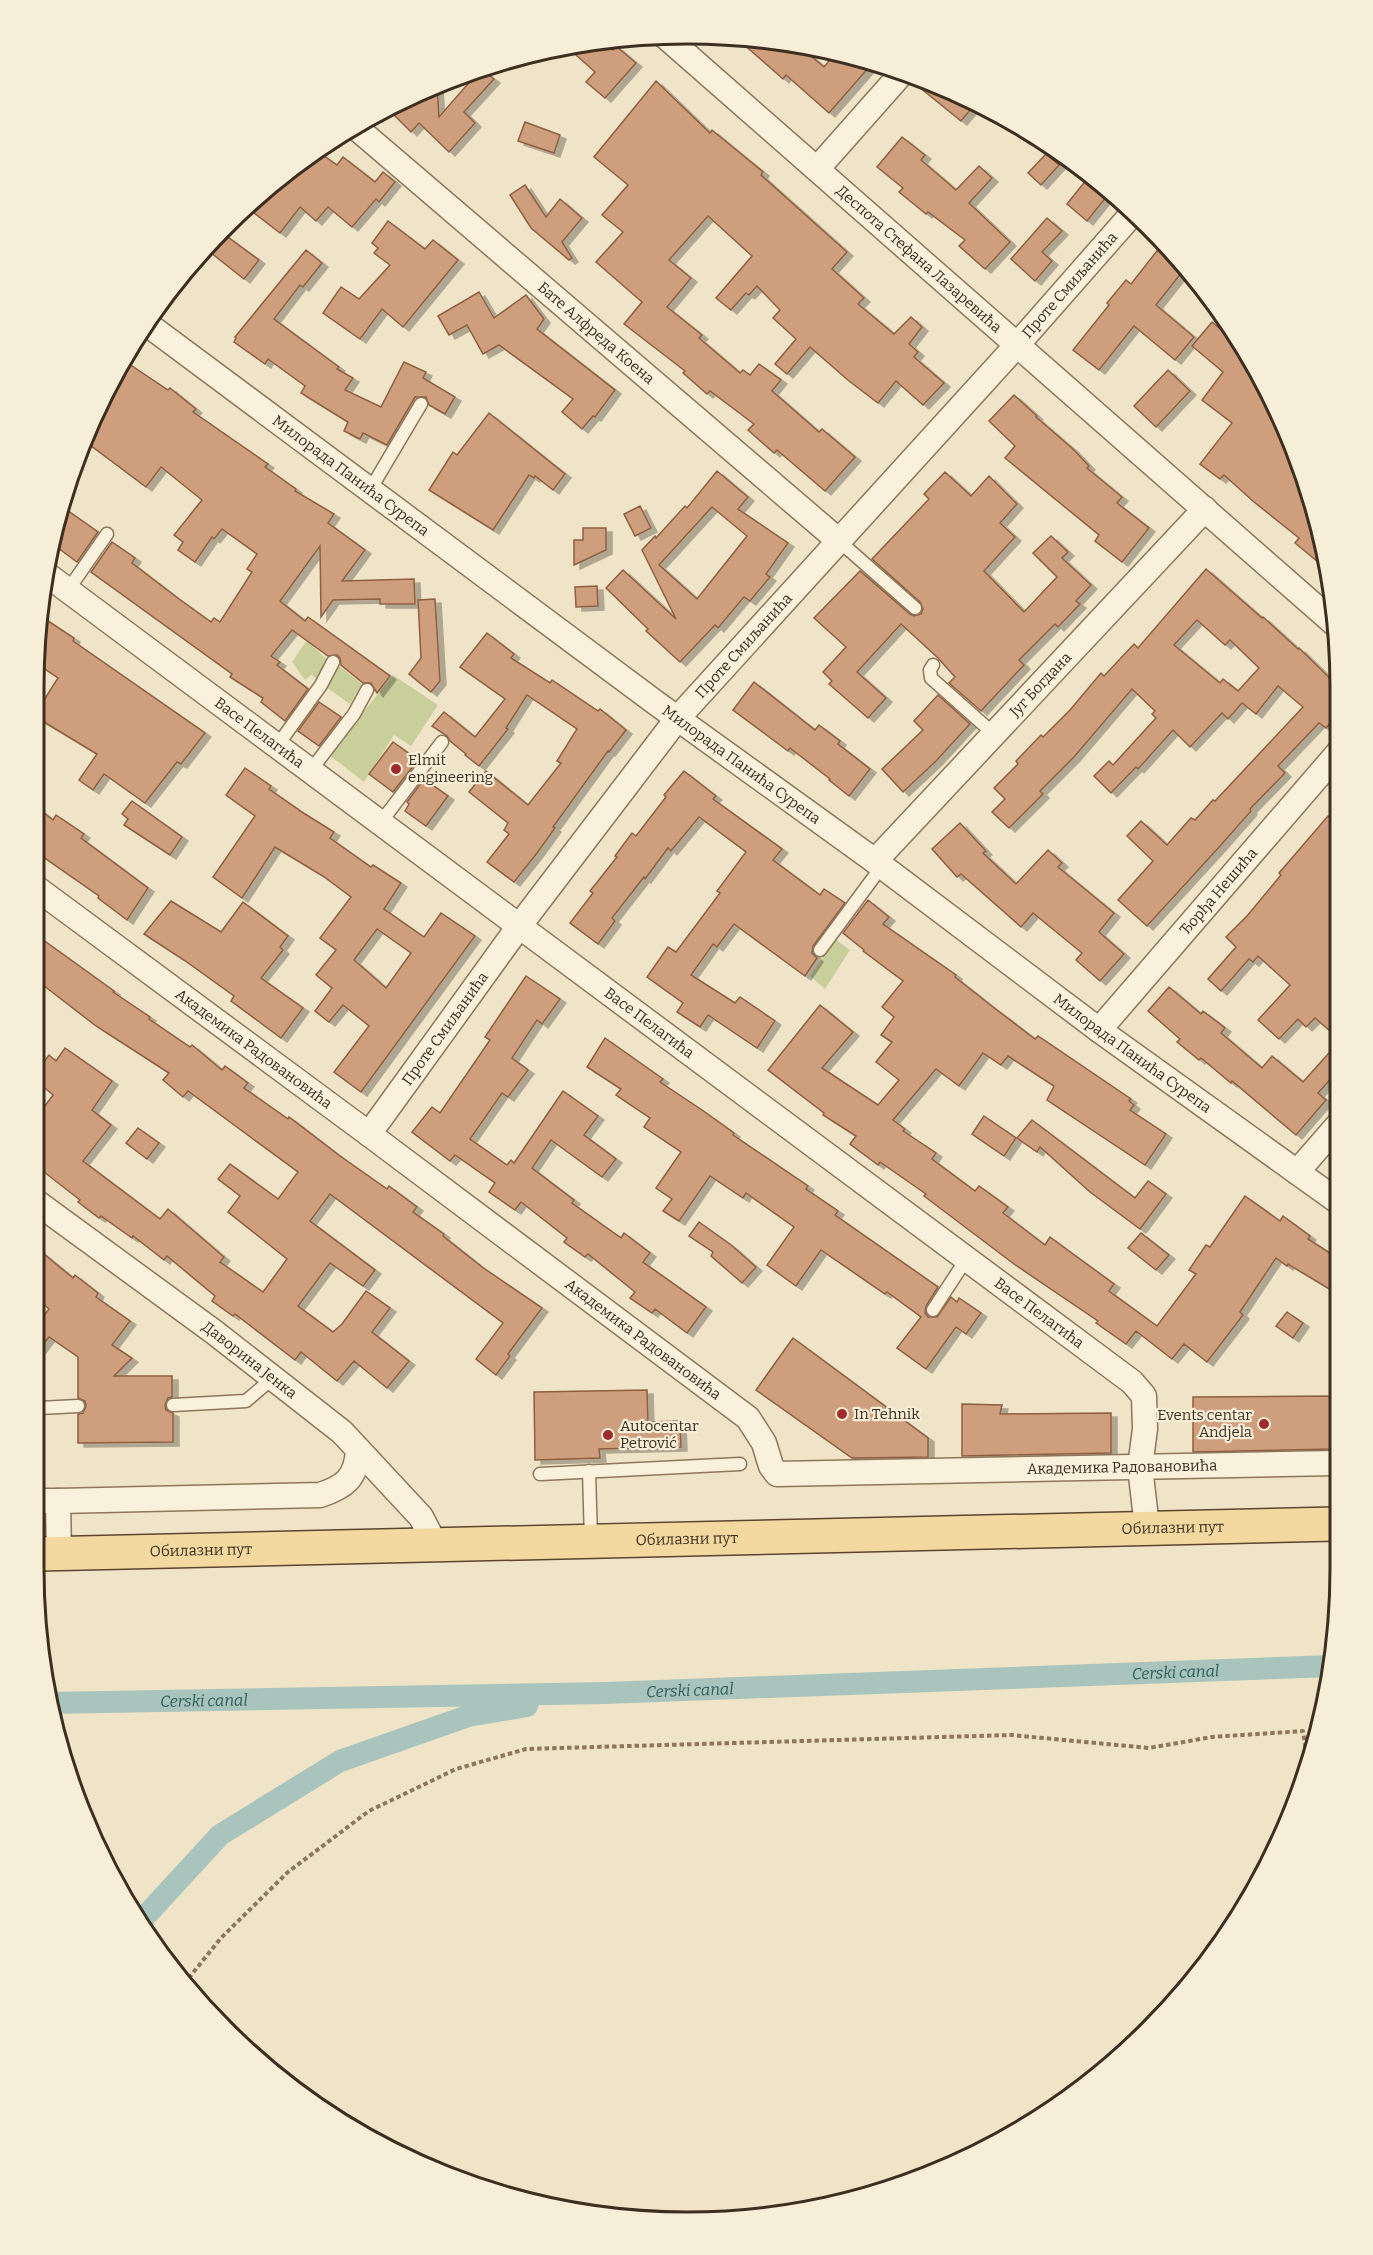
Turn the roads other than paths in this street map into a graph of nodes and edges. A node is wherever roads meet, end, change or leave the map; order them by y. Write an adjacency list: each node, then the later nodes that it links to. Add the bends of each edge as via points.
1 (674, 44): 4 (street, Деспота Стефана Лазаревића)
2 (896, 79): 4 (street)
3 (362, 132): 12 (street, Бате Алфреда Коена)
4 (817, 169): 7 (street, Деспота Стефана Лазаревића)
5 (1127, 219): 7 (street, Проте Смиљанића)
6 (153, 328): 9 (street, Милорада Панића Сурепа)
7 (1017, 345): 10 (street, Деспота Стефана Лазаревића); 12 (street, Проте Смиљанића)
8 (421, 404): 9 (lane)
9 (370, 490): 20 (street, Милорада Панића Сурепа)
10 (1205, 509): 16 (street, Деспота Стефана Лазаревића); 21 (street, Југ Богдана)
11 (107, 534): 14 (lane)
12 (839, 541): 15 (lane); 20 (street, Проте Смиљанића)
13 (53, 579): 14 (street, Васе Пелагића)
14 (68, 590): 23 (street, Васе Пелагића)
15 (915, 608)
16 (1325, 615)
17 (333, 662): 23 (lane, via 321,686)
18 (933, 665): 21 (lane, via 931,678)
19 (367, 690): 25 (lane, via 354,714)
20 (677, 719): 27 (street, Милорада Панића Сурепа); 29 (street, Проте Смиљанића)
21 (994, 734): 27 (street, Југ Богдана)
22 (442, 742): 26 (lane)
23 (277, 746): 25 (street, Васе Пелагића)
24 (1330, 762): 31 (street, Ђорђа Нешића)
25 (311, 770): 26 (street, Васе Пелагића)
26 (381, 822): 29 (street, Васе Пелагића)
27 (879, 863): 30 (lane); 31 (street, Милорада Панића Сурепа)
28 (44, 894): 32 (street, Академика Радовановића)
29 (520, 925): 32 (street, Проте Смиљанића); 37 (street, Васе Пелагића)
30 (820, 950)
31 (1099, 1030): 34 (street, Милорада Панића Сурепа)
32 (369, 1134): 46 (street, Академика Радовановића, via 747,1418 764,1443 777,1474)
33 (1330, 1134): 34 (street)
34 (1297, 1172): 35 (street, Милорада Панића Сурепа)
35 (1330, 1196)
36 (44, 1208): 39 (street, Даворина Јенка)
37 (967, 1258): 38 (lane); 46 (street, Васе Пелагића, via 1132,1382 1144,1396)
38 (933, 1310)
39 (273, 1378): 40 (lane, via 246,1401); 43 (street, Даворина Јенка, via 342,1432)
40 (172, 1405)
41 (78, 1406): 42 (lane)
42 (44, 1408)
43 (362, 1462): 49 (street, via 343,1484 320,1495); 53 (street, Даворина Јенка, via 421,1517)
44 (1330, 1463): 46 (street, Академика Радовановића)
45 (740, 1464): 47 (lane)
46 (1140, 1467): 51 (street, Васе Пелагића)
47 (589, 1471): 48 (lane); 52 (lane)
48 (540, 1474)
49 (48, 1501): 54 (street)
50 (1330, 1524): 51 (main road, Обилазни пут)
51 (1147, 1527): 52 (main road, Обилазни пут)
52 (591, 1541): 53 (main road, Обилазни пут)
53 (435, 1545): 54 (main road, Обилазни пут)
54 (49, 1554)

